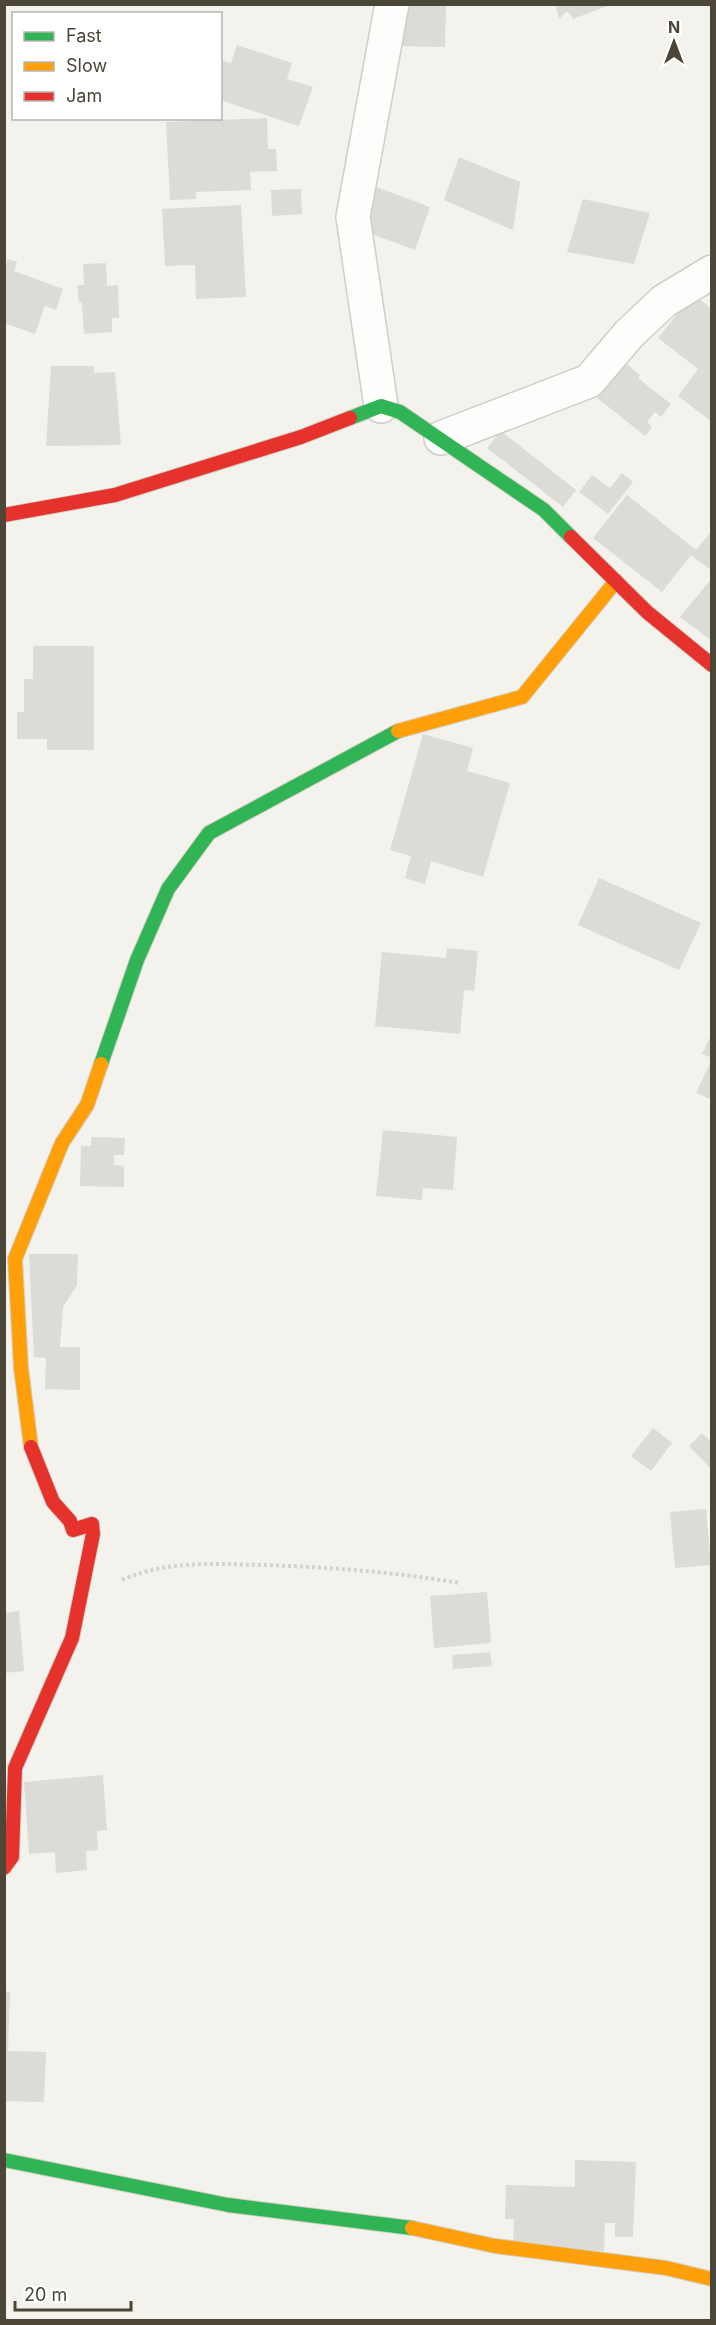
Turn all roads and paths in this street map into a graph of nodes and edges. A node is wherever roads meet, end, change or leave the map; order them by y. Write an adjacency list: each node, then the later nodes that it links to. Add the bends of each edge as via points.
1 (392, 4): 3 (street, via 353,217)
2 (711, 272): 4 (street, via 664,301 589,381)
3 (381, 406): 4 (street, via 400,412); 5 (street, via 301,437 115,495)
4 (441, 438): 6 (street, via 544,510)
5 (4, 515)
6 (616, 581): 7 (street); 9 (street, via 522,697 393,732 209,833 168,889 137,960 87,1105 62,1143 15,1259 21,1368 31,1447 53,1502 73,1530 92,1524)
7 (711, 665)
8 (460, 1583): 9 (path, via 291,1565 185,1563 142,1571)
9 (82, 1595): 10 (street, via 72,1638 15,1768 12,1857)
10 (4, 1868)
11 (4, 2160): 12 (street, via 228,2205 414,2228 495,2246 666,2268)
12 (711, 2279)

